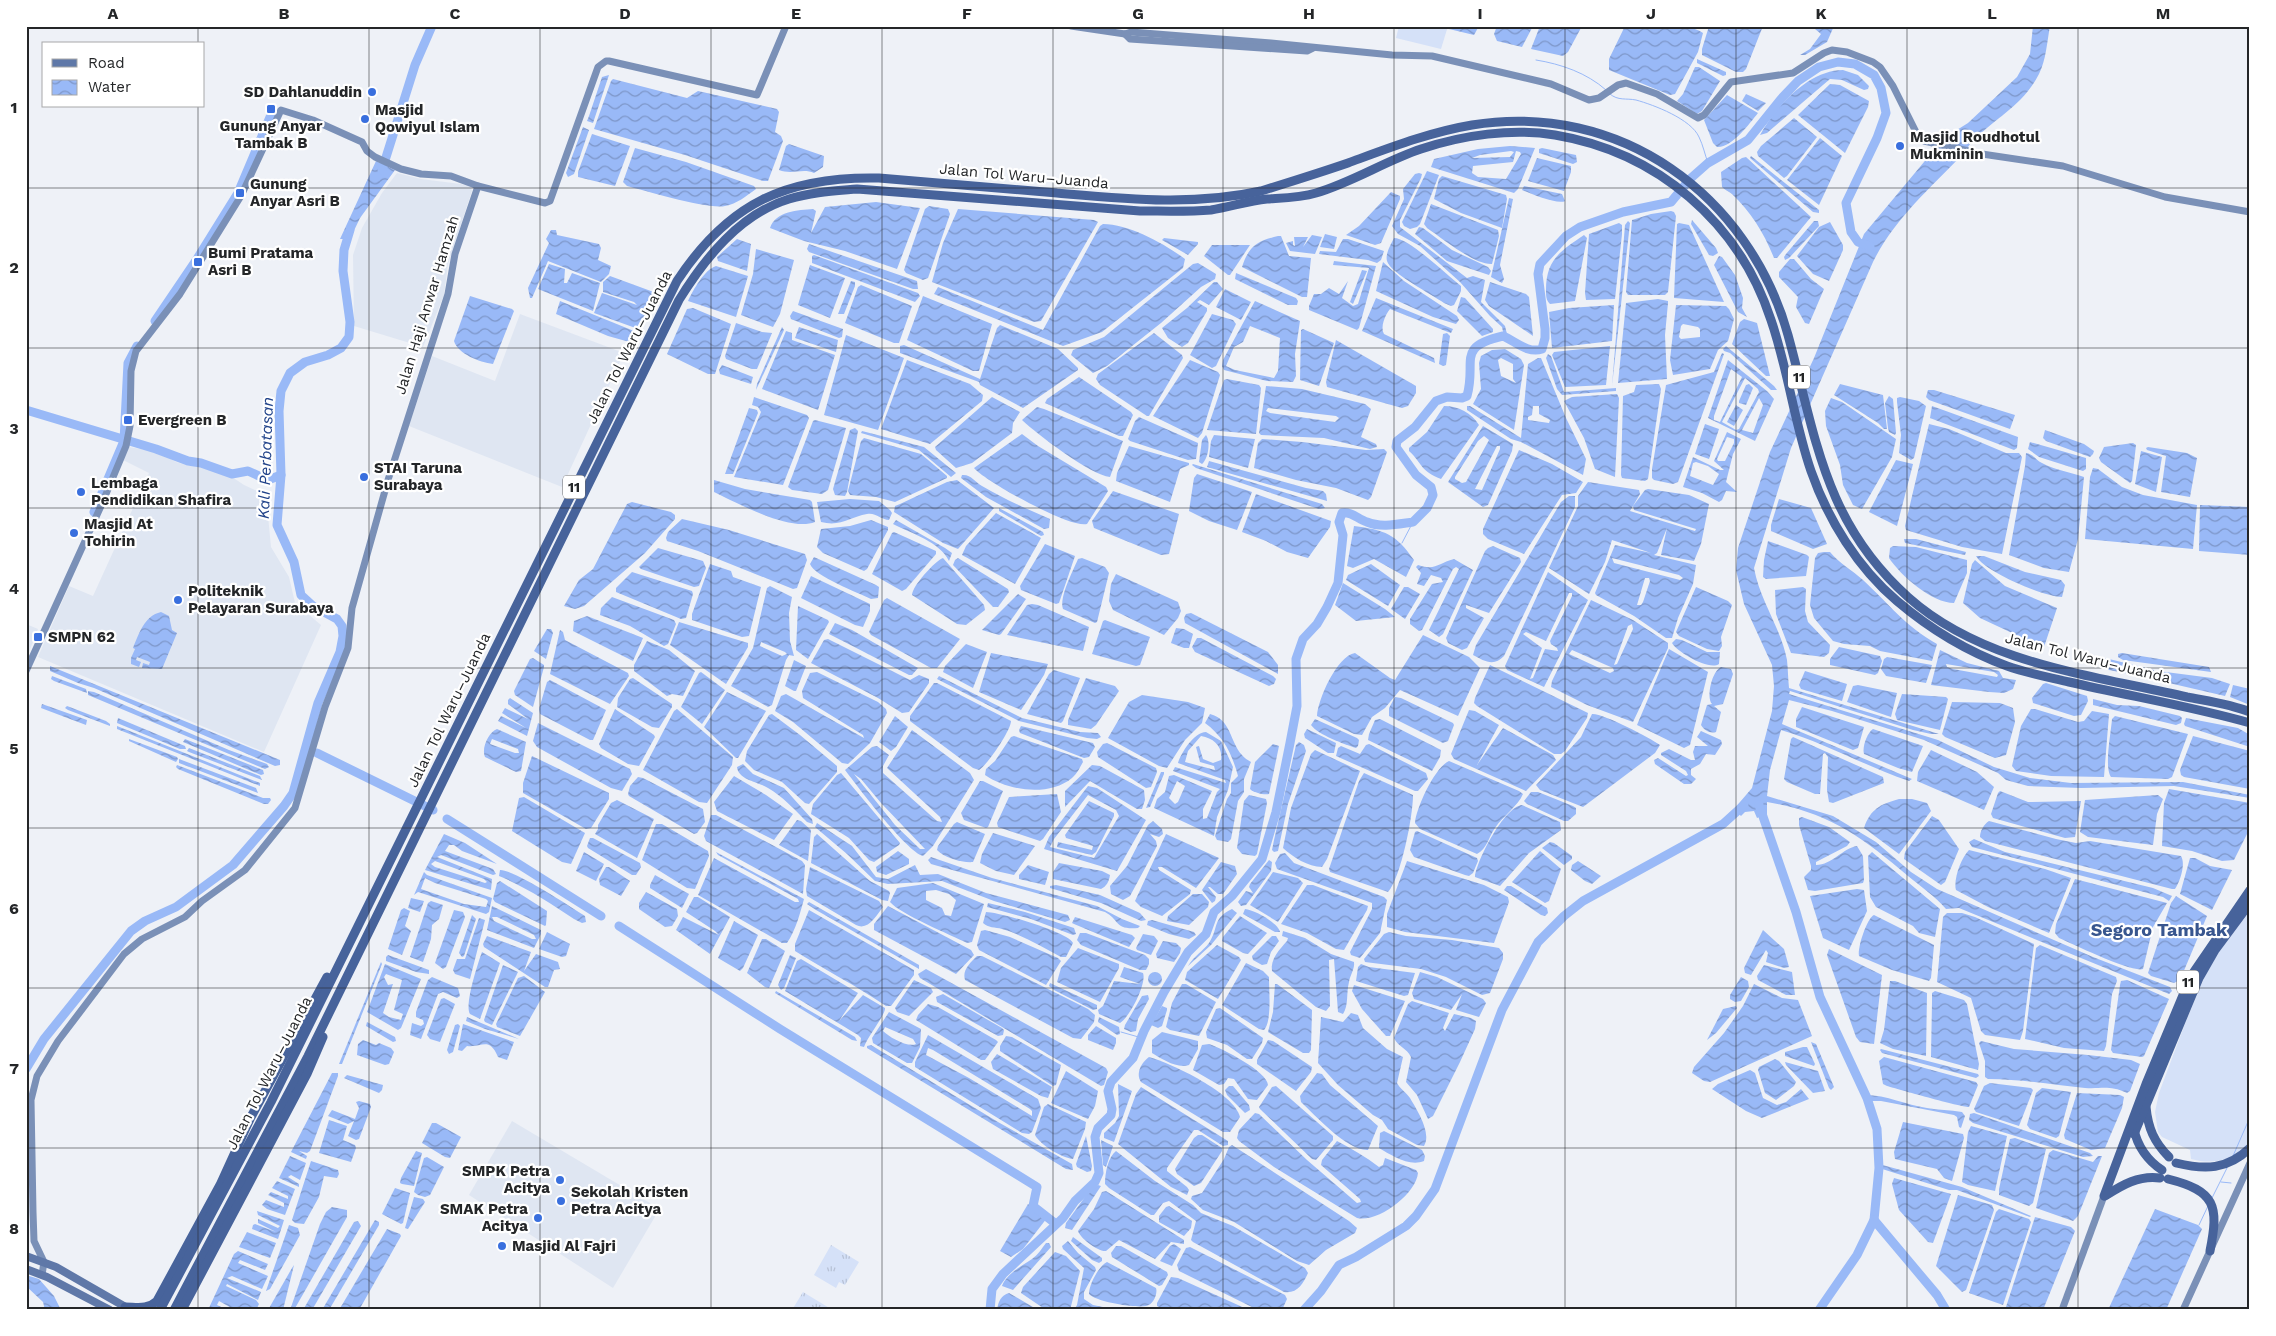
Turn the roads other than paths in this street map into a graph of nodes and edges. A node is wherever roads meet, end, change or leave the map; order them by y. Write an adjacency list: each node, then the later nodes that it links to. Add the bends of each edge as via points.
1 (786, 26): 3 (street, via 757,95 610,61 602,63 550,201 542,204)
2 (1070, 26): 4 (street, via 1125,34 1130,39 1432,56 1551,84 1594,100 1621,84 1634,85 1657,94 1698,118 1731,82 1788,75 1824,52 1847,52 1880,67 1918,136 1924,141 1979,154 2063,166 2165,197)
3 (478, 186): 5 (street, via 444,175 401,169 375,157 362,142 281,110 241,196 180,294 136,350 131,371 127,444); 22 (street, Jalan Haji Anwar Hamzah, via 454,254 448,294 388,480 352,608 348,648 325,707 295,808 245,870 185,917 142,939 124,954 58,1041 37,1076 31,1100 34,1242)
4 (2250, 212)
5 (26, 671)
6 (2250, 712): 9 (highway, Jalan Tol Waru–Juanda / 11, via 2024,658 1970,637 1930,614 1909,597 1871,557 1831,490 1777,302 1766,275 1727,217 1700,190 1669,166 1624,142 1551,123 1474,125 1437,133 1261,191 1182,201 848,177 784,189 758,201 704,244 682,273 659,313)
7 (2250, 723): 11 (highway, Jalan Tol Waru–Juanda / 11, via 2009,667 1934,630 1894,599 1849,547 1822,499 1811,470 1771,318 1741,255 1695,200 1642,163 1615,151 1552,134 1490,134 1421,149 1315,194 1181,212 858,189 821,192 788,199 742,226 697,270 679,300)
8 (2250, 890): 13 (highway, 11, via 2191,976)
9 (374, 894): 25 (highway, Jalan Tol Waru–Juanda / 11, via 271,1102); 25 (highway, via 363,908 251,1116 220,1185)
10 (2250, 903): 12 (highway, 11, via 2199,978)
11 (337, 996): 28 (highway, Jalan Tol Waru–Juanda / 11); 29 (highway, via 332,1016 307,1074)
12 (2146, 1106): 14 (highway, 11); 15 (highway, via 2152,1135 2172,1160 2201,1167 2224,1165)
13 (2132, 1122): 14 (highway); 17 (highway, 11)
14 (2134, 1132): 17 (highway, 11); 18 (highway, via 2140,1147)
15 (2250, 1148)
16 (2250, 1163): 20 (street)
17 (2117, 1164): 19 (highway, 11)
18 (2165, 1175): 19 (highway, via 2128,1182); 20 (highway, via 2208,1196 2213,1206 2215,1226)
19 (2104, 1196): 30 (street)
20 (2210, 1251): 31 (street)
21 (26, 1256): 22 (main road)
22 (42, 1262): 24 (street); 26 (main road)
23 (26, 1269): 24 (main road)
24 (41, 1274): 27 (main road)
25 (156, 1307): 26 (highway)
26 (129, 1309)
27 (110, 1310)
28 (174, 1310)
29 (182, 1310)
30 (2062, 1310)
31 (2183, 1310)

